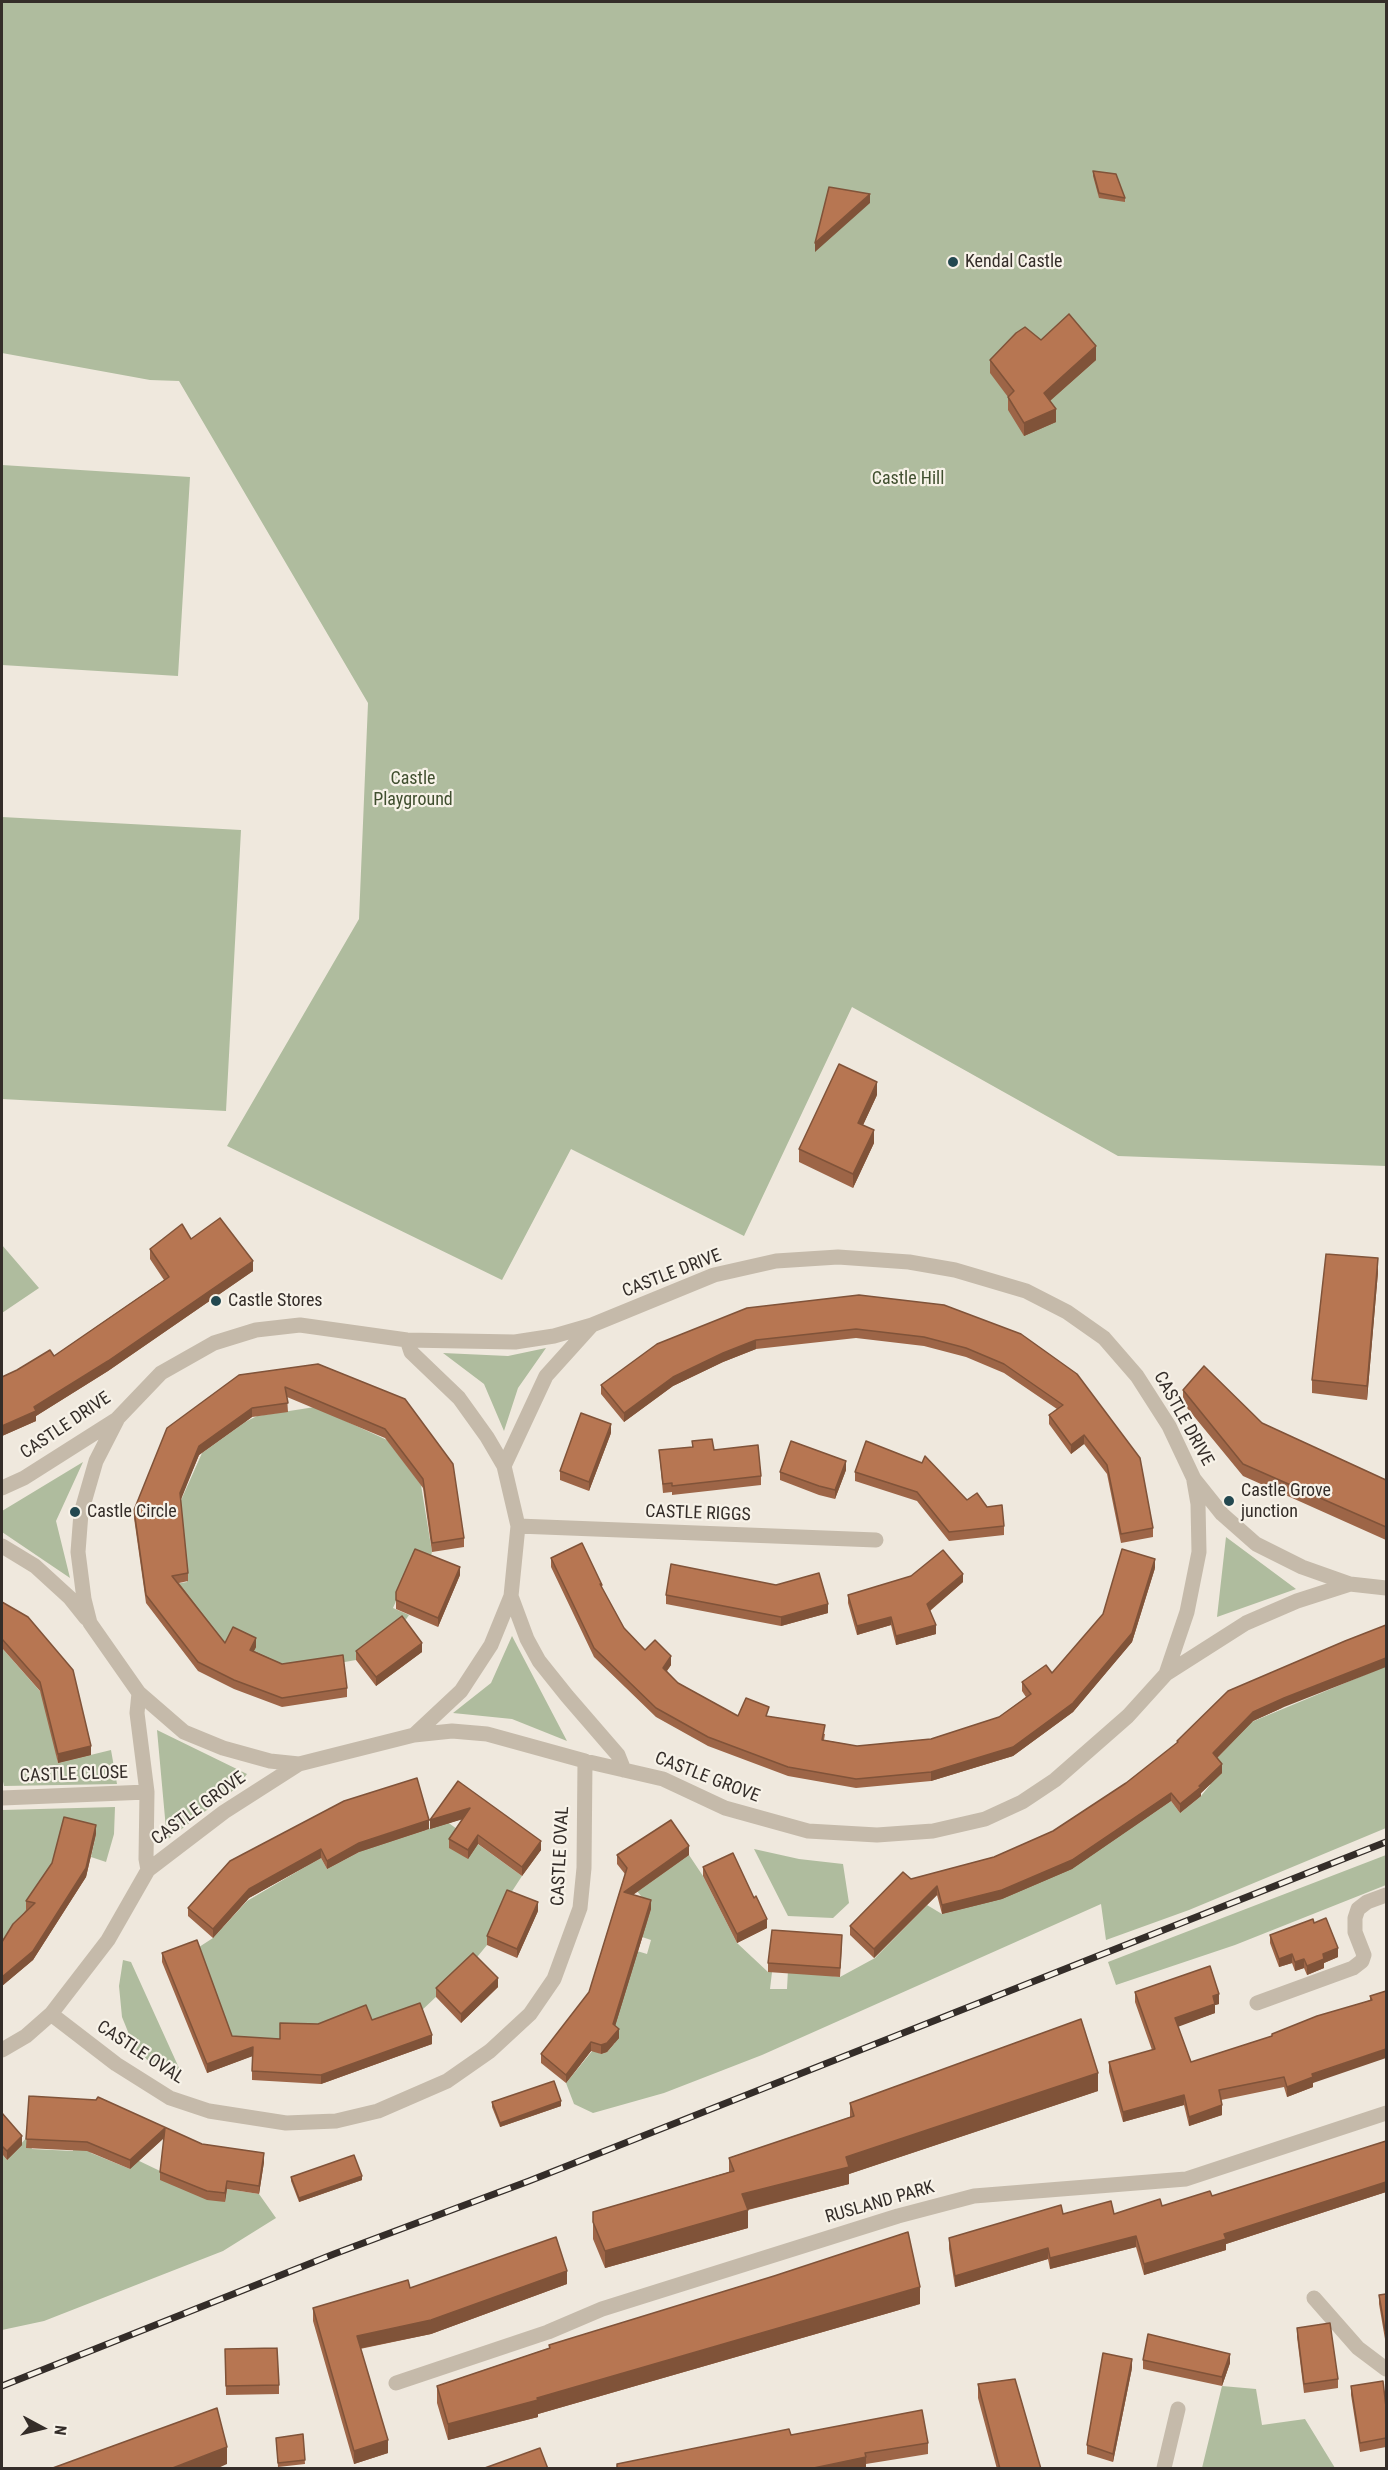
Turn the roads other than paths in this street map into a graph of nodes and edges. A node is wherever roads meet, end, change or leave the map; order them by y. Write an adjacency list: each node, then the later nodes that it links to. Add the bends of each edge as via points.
1 (592, 1325): 2 (street, CASTLE DRIVE, via 515,1342); 4 (street, via 546,1376); 5 (street, CASTLE DRIVE, via 714,1275 776,1262 845,1257 955,1270 1026,1291 1067,1312 1104,1338 1149,1394)
2 (407, 1340): 3 (street, CASTLE DRIVE, via 300,1325 256,1330 214,1343 161,1373); 4 (street, via 411,1352 459,1398)
3 (117, 1419): 6 (street, CASTLE DRIVE); 13 (street, via 96,1461 81,1513 78,1552)
4 (504, 1466): 7 (street)
5 (1194, 1479): 10 (street, CASTLE DRIVE, via 1222,1514 1256,1544 1302,1568); 14 (street, CASTLE GROVE, via 1199,1552 1187,1612)
6 (2, 1488)
7 (518, 1526): 8 (street, CASTLE RIGGS); 12 (street)
8 (876, 1540)
9 (2, 1546): 13 (street, via 35,1566)
10 (1350, 1584): 11 (street, CASTLE GROVE); 14 (street, CASTLE GROVE, via 1246,1623)
11 (1386, 1588)
12 (511, 1596): 16 (street, via 491,1645 460,1691); 19 (street, via 539,1661 618,1755)
13 (90, 1623): 15 (street)
14 (1166, 1674): 19 (street, CASTLE GROVE, via 1128,1716 1055,1780 1022,1802 985,1819 933,1832 877,1835 808,1831 725,1808 663,1779)
15 (139, 1693): 18 (street, via 184,1732 223,1748 270,1761); 20 (street, via 137,1713)
16 (414, 1735): 17 (street, CASTLE GROVE, via 452,1731 487,1734); 18 (street, CASTLE GROVE)
17 (585, 1761): 19 (street, CASTLE GROVE); 25 (street, CASTLE OVAL, via 580,1908 554,1979 530,2014 490,2051 447,2081 378,2111 336,2121 286,2123 209,2111 170,2098 116,2064)
18 (299, 1764): 22 (street, CASTLE GROVE, via 224,1812)
19 (624, 1770)
20 (147, 1792): 21 (street, CASTLE CLOSE); 22 (street, CASTLE GROVE)
21 (2, 1798)
22 (148, 1870): 25 (street, CASTLE GROVE, via 108,1940)
23 (1386, 1895): 24 (street, via 1358,1909 1355,1932 1364,1955 1362,1961 1353,1968)
24 (1257, 2003)
25 (51, 2014): 26 (street, CASTLE GROVE)
26 (2, 2050)
27 (1386, 2113): 30 (street, RUSLAND PARK, via 1186,2179 974,2196 898,2216 602,2310)
28 (1314, 2298): 29 (street, via 1358,2348)
29 (1386, 2369)
30 (396, 2384)
31 (1178, 2409): 32 (street)
32 (1164, 2469)

